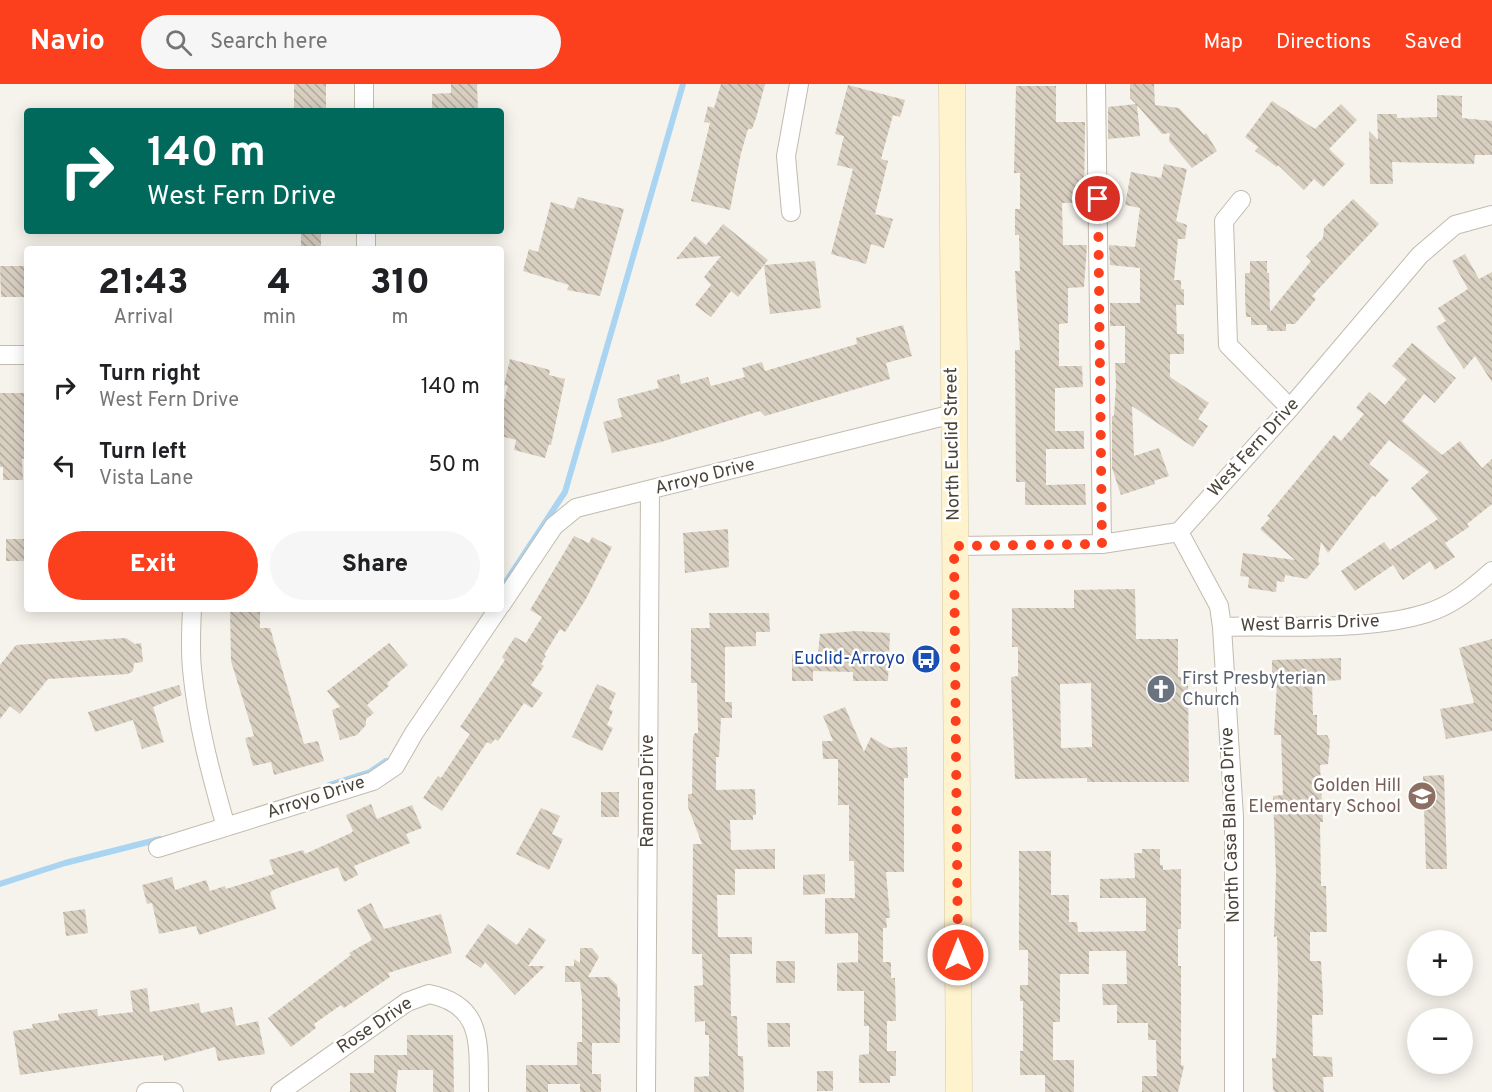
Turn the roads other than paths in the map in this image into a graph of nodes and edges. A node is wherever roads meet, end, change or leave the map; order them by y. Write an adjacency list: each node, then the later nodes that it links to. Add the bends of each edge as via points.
1 (364, 84): 5 (street)
2 (799, 84): 7 (street, via 786,156)
3 (952, 84): 12 (main road, North Euclid Street)
4 (1096, 84): 15 (street)
5 (364, 108)
6 (1241, 200): 11 (street, via 1224,221 1228,345)
7 (791, 212)
8 (1492, 215): 11 (street, West Fern Drive, via 1455,225 1420,255)
9 (0, 355): 10 (street)
10 (24, 355)
11 (1290, 408): 14 (street, West Fern Drive)
12 (953, 414): 13 (street, Arroyo Drive); 16 (main road, North Euclid Street)
13 (650, 490): 18 (street, Arroyo Drive, via 576,508 554,526); 28 (street, Ramona Drive)
14 (1179, 532): 15 (street); 21 (street, North Casa Blanca Drive, via 1219,606)
15 (1102, 544): 16 (street)
16 (954, 546): 29 (main road, North Euclid Street)
17 (1492, 571): 21 (street, West Barris Drive, via 1461,597 1429,613 1380,624)
18 (504, 601)
19 (192, 612): 22 (street, via 191,667 197,714)
20 (496, 612): 22 (street, Arroyo Drive, via 395,766 373,781)
21 (1222, 627): 30 (street, North Casa Blanca Drive, via 1234,817)
22 (226, 827): 23 (street, Arroyo Drive)
23 (158, 848)
24 (146, 1092): 25 (street)
25 (174, 1092)
26 (280, 1092): 27 (street, Rose Drive, via 407,1002 429,994 458,1004 474,1026 478,1038)
27 (479, 1092)
28 (646, 1092)
29 (959, 1092)
30 (1234, 1092)

